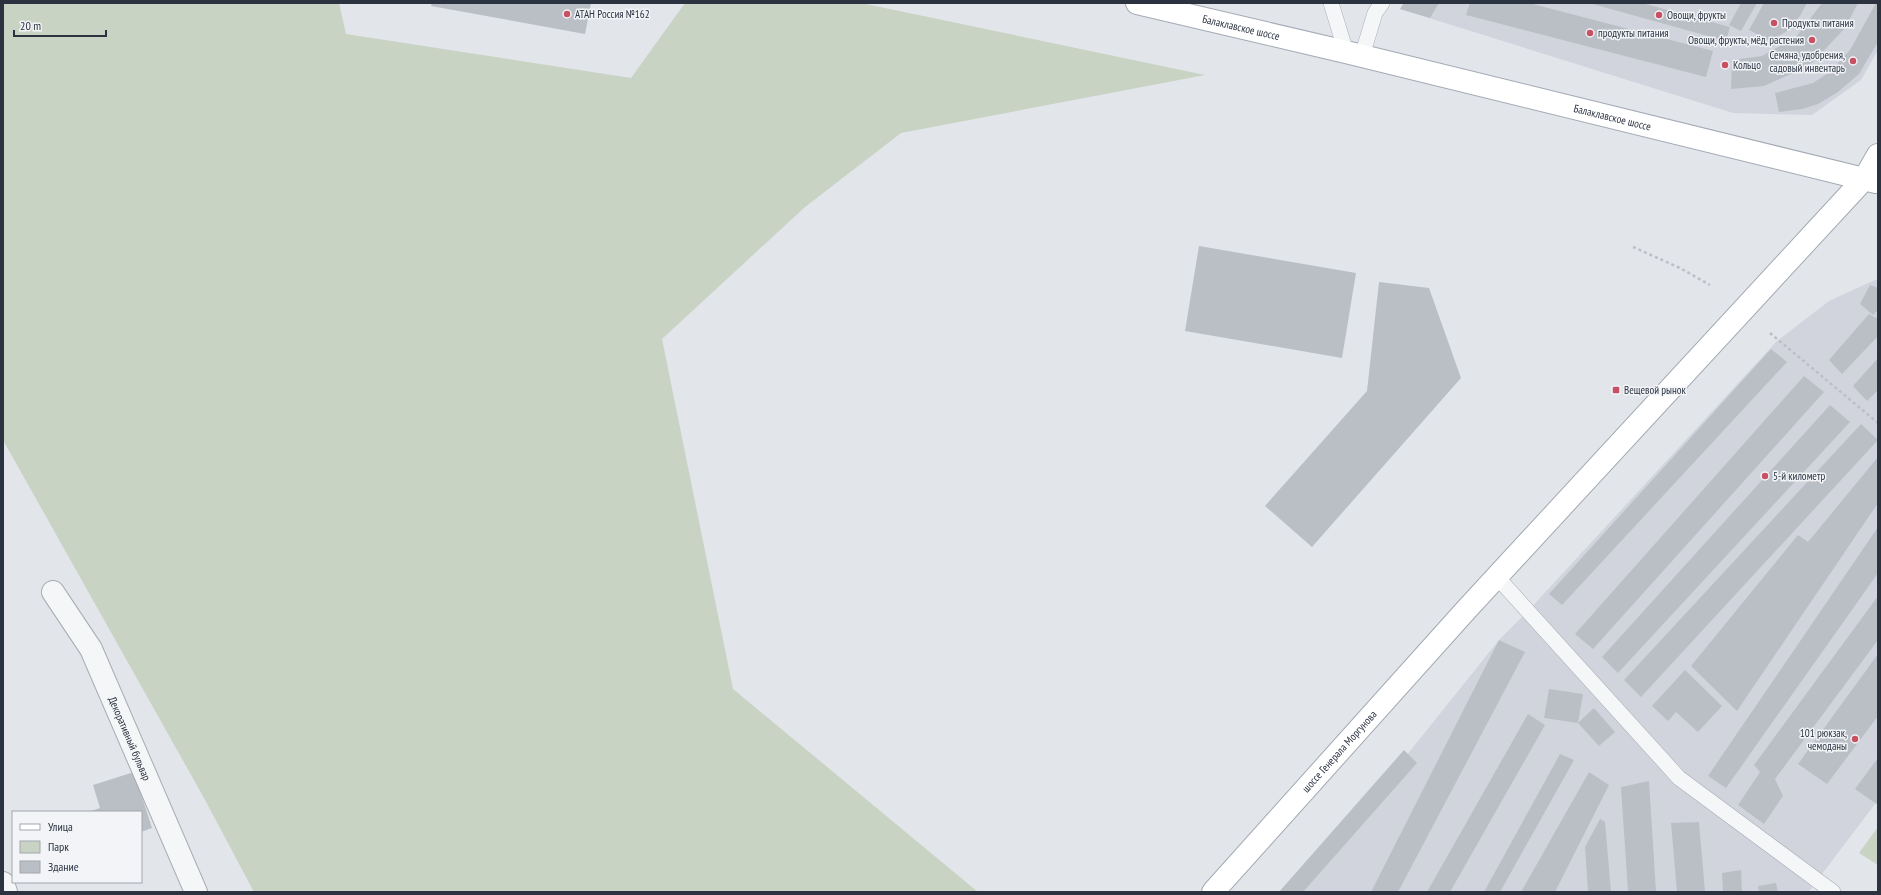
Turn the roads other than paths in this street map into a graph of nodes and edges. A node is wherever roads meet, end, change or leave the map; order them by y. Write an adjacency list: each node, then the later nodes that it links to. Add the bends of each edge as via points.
1 (1140, 3): 4 (main road, Балаклавское шоссе)
2 (1331, 3): 4 (lane)
3 (1382, 3): 4 (lane)
4 (1354, 54): 6 (main road, Балаклавское шоссе)
5 (1878, 155): 6 (main road, шоссе Генерала Моргунова)
6 (1871, 181): 7 (main road, шоссе Генерала Моргунова)
7 (1497, 577): 12 (main road, шоссе Генерала Моргунова); 13 (lane, via 1679,778)
8 (53, 592): 11 (street, Декоративный бульвар, via 91,649)
9 (3, 883): 10 (street)
10 (6, 892)
11 (196, 892)
12 (1213, 892)
13 (1832, 892)

